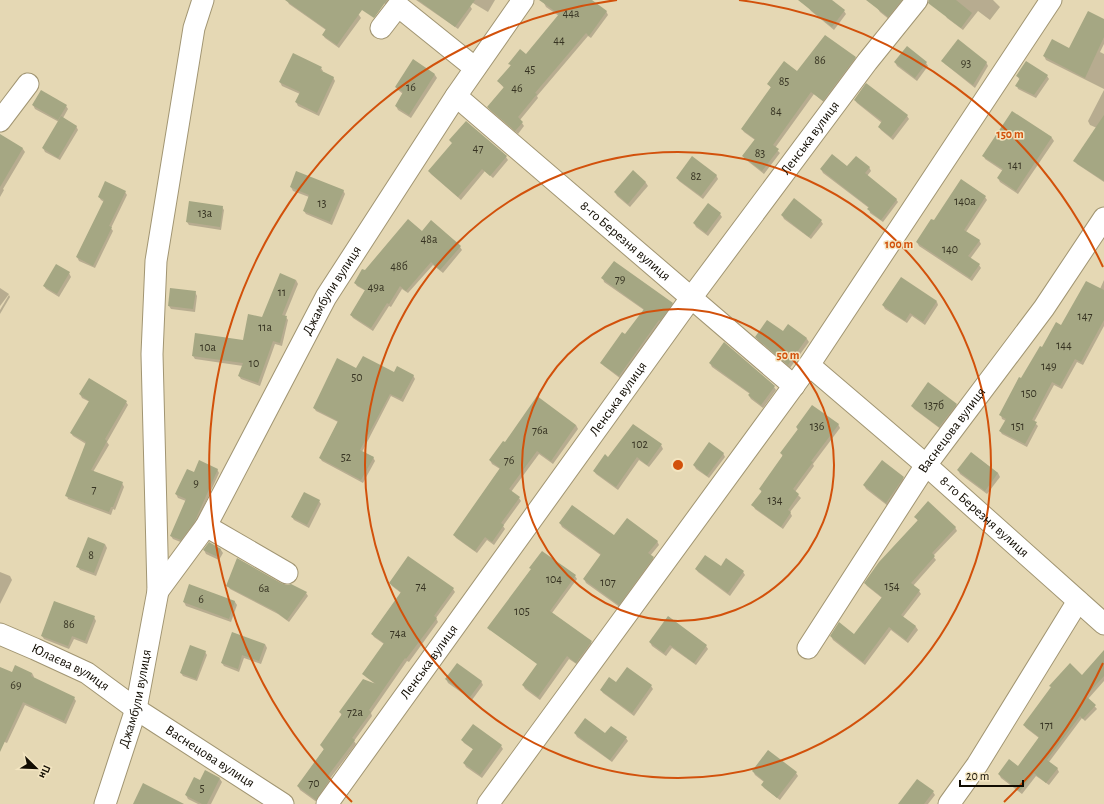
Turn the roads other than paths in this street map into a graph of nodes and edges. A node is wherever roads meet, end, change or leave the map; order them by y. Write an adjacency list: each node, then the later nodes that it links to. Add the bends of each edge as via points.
1 (203, 0): 17 (street, Джамбули вулиця, via 194,28 156,261 152,354)
2 (523, 0): 6 (street, Джамбули вулиця)
3 (917, 0): 11 (street, Ленська вулиця, via 867,62)
4 (1051, 0): 12 (street)
5 (381, 28): 6 (street, via 398,6)
6 (475, 68): 8 (street, Джамбули вулиця)
7 (28, 84): 9 (street)
8 (456, 96): 11 (street, 8-го Березня вулиця); 15 (street, Джамбули вулиця, via 326,297)
9 (0, 121)
10 (1104, 218): 14 (street, Васнецова вулиця, via 1044,308)
11 (691, 298): 13 (street, 8-го Березня вулиця); 25 (street, Ленська вулиця)
12 (809, 366): 13 (street); 14 (street, 8-го Березня вулиця)
13 (794, 386): 26 (street)
14 (926, 465): 18 (street, 8-го Березня вулиця); 21 (street, Васнецова вулиця)
15 (206, 526): 16 (street); 17 (street, Джамбули вулиця)
16 (287, 573)
17 (158, 591): 22 (street, Джамбули вулиця)
18 (1078, 601): 19 (street, 8-го Березня вулиця); 27 (street, via 977,764)
19 (1104, 624)
20 (0, 634): 22 (street, Юлаєва вулиця, via 87,673)
21 (808, 648)
22 (136, 709): 23 (street, Джамбули вулиця); 24 (street, Васнецова вулиця)
23 (110, 802)
24 (283, 804)
25 (327, 804)
26 (488, 804)
27 (949, 804)

